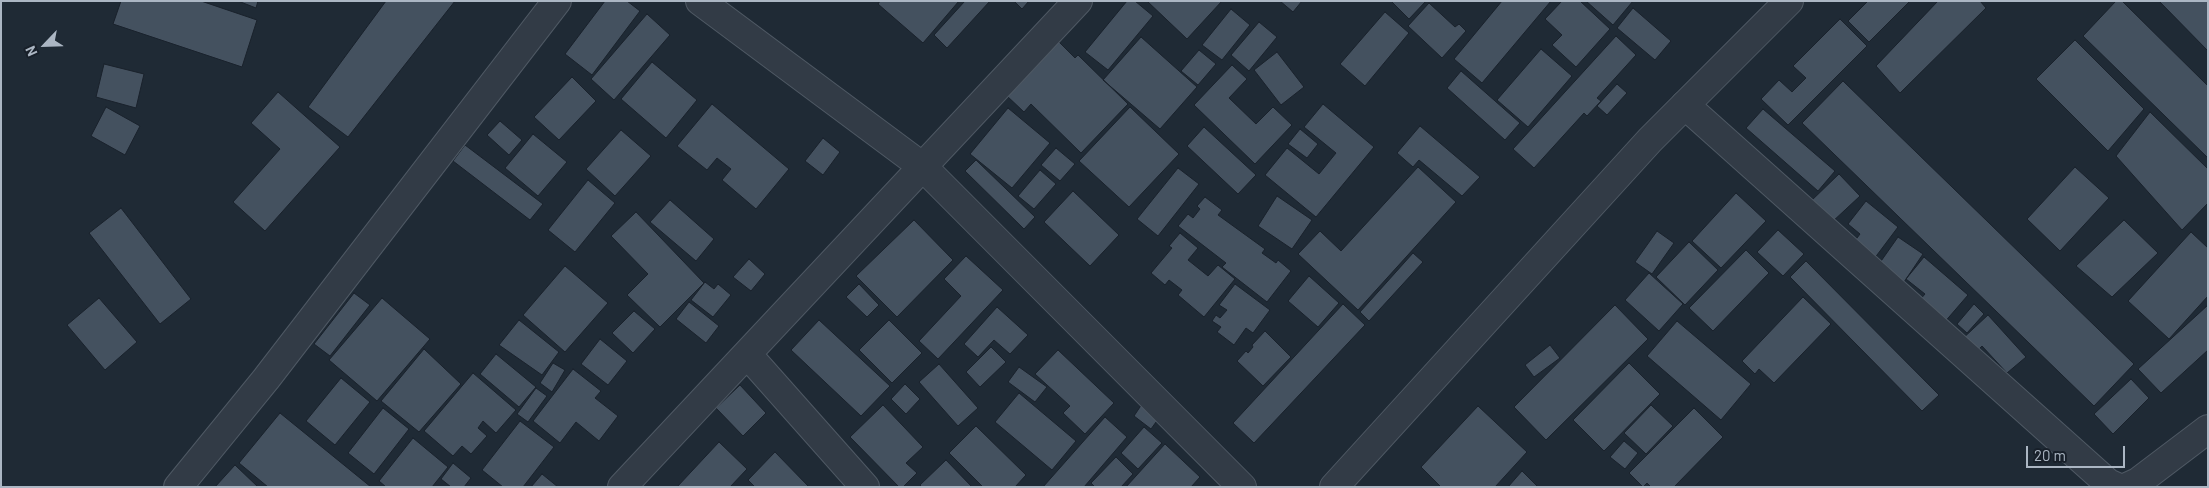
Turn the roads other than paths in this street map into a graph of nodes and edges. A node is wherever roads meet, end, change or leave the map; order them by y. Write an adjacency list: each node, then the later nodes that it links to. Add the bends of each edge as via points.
1 (557, 1): 9 (street, via 266,379)
2 (700, 1): 6 (street)
3 (1078, 1): 6 (street)
4 (1789, 1): 5 (street)
5 (1685, 105): 13 (street); 14 (street)
6 (923, 167): 7 (street); 12 (street)
7 (746, 354): 10 (street); 11 (street)
8 (2208, 429): 15 (street)
9 (178, 487)
10 (622, 487)
11 (865, 487)
12 (1242, 487)
13 (1334, 487)
14 (2116, 487)
15 (2127, 487)

